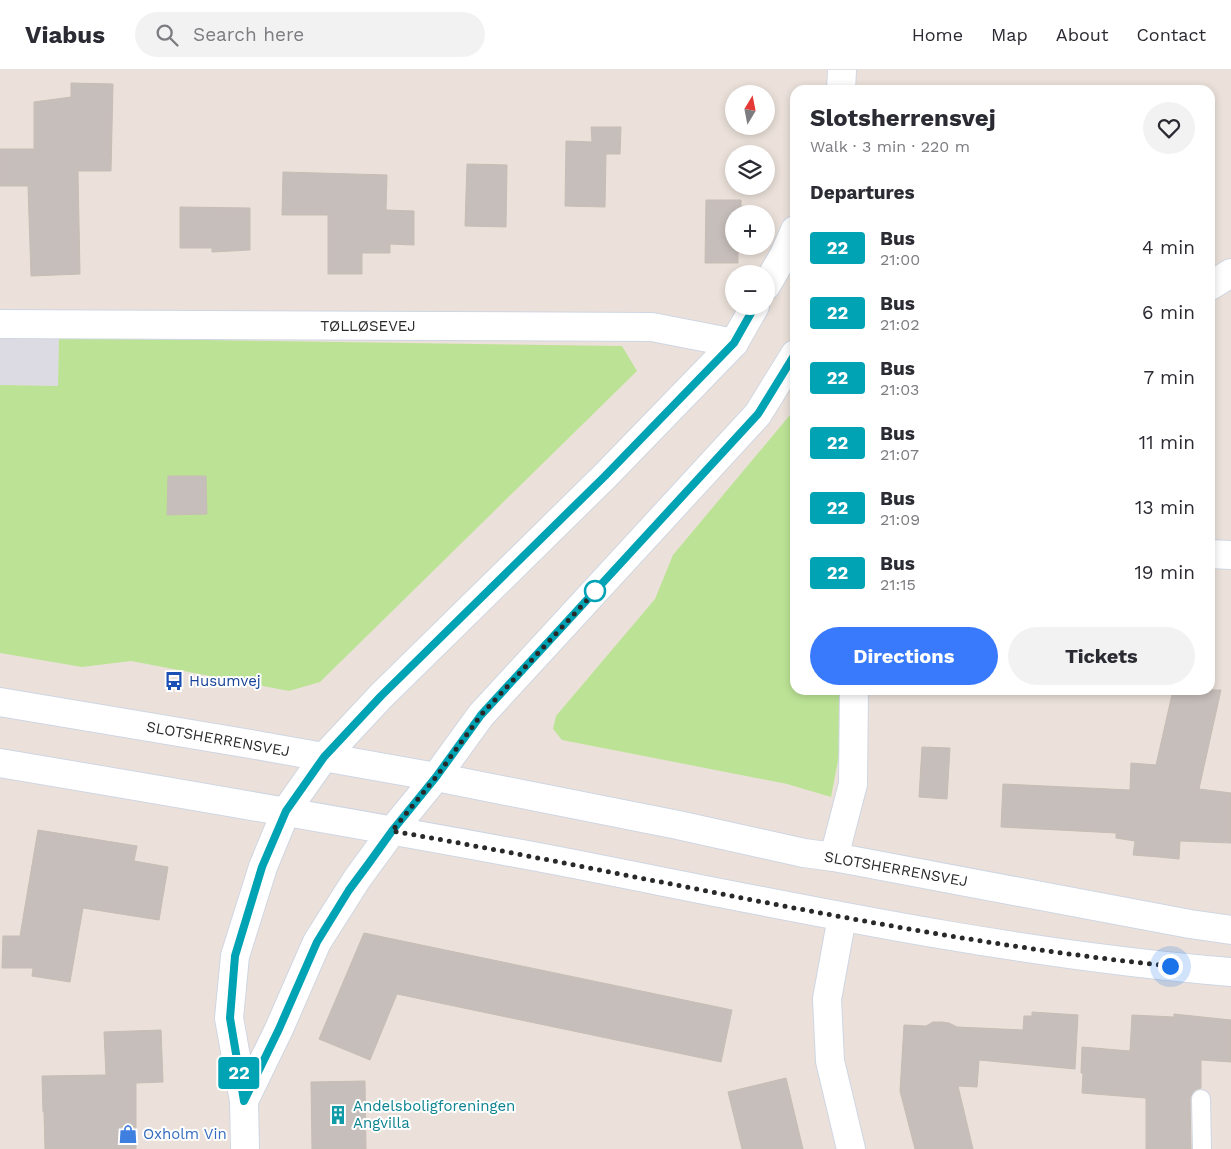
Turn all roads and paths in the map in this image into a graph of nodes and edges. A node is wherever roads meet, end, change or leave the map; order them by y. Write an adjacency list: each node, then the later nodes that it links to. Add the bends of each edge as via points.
1 (842, 70): 2 (street)
2 (841, 85)
3 (790, 241): 4 (street)
4 (775, 270)
5 (1231, 272): 6 (street)
6 (1215, 283)
7 (750, 315): 9 (street)
8 (0, 324): 9 (street, TØLLØSEVEJ, via 652,327)
9 (734, 343): 15 (street)
10 (790, 362): 17 (street, via 758,414 481,715)
11 (1215, 554): 12 (street)
12 (1231, 555)
13 (854, 695): 20 (street, via 853,784)
14 (0, 702): 15 (street, SLOTSHERRENSVEJ)
15 (324, 757): 17 (street, SLOTSHERRENSVEJ); 18 (street)
16 (0, 763): 18 (street)
17 (436, 777): 19 (street); 20 (street, SLOTSHERRENSVEJ)
18 (286, 811): 19 (street); 25 (street, via 262,867 235,956 230,1018)
19 (392, 831): 21 (street); 25 (street, via 349,890 317,942)
20 (834, 857): 22 (street, SLOTSHERRENSVEJ)
21 (842, 917): 23 (street, via 1082,956); 27 (street, via 827,999 830,1060)
22 (1231, 930)
23 (1231, 972)
24 (1201, 1098): 28 (lane)
25 (244, 1101): 26 (street)
26 (244, 1149)
27 (851, 1149)
28 (1202, 1149)

